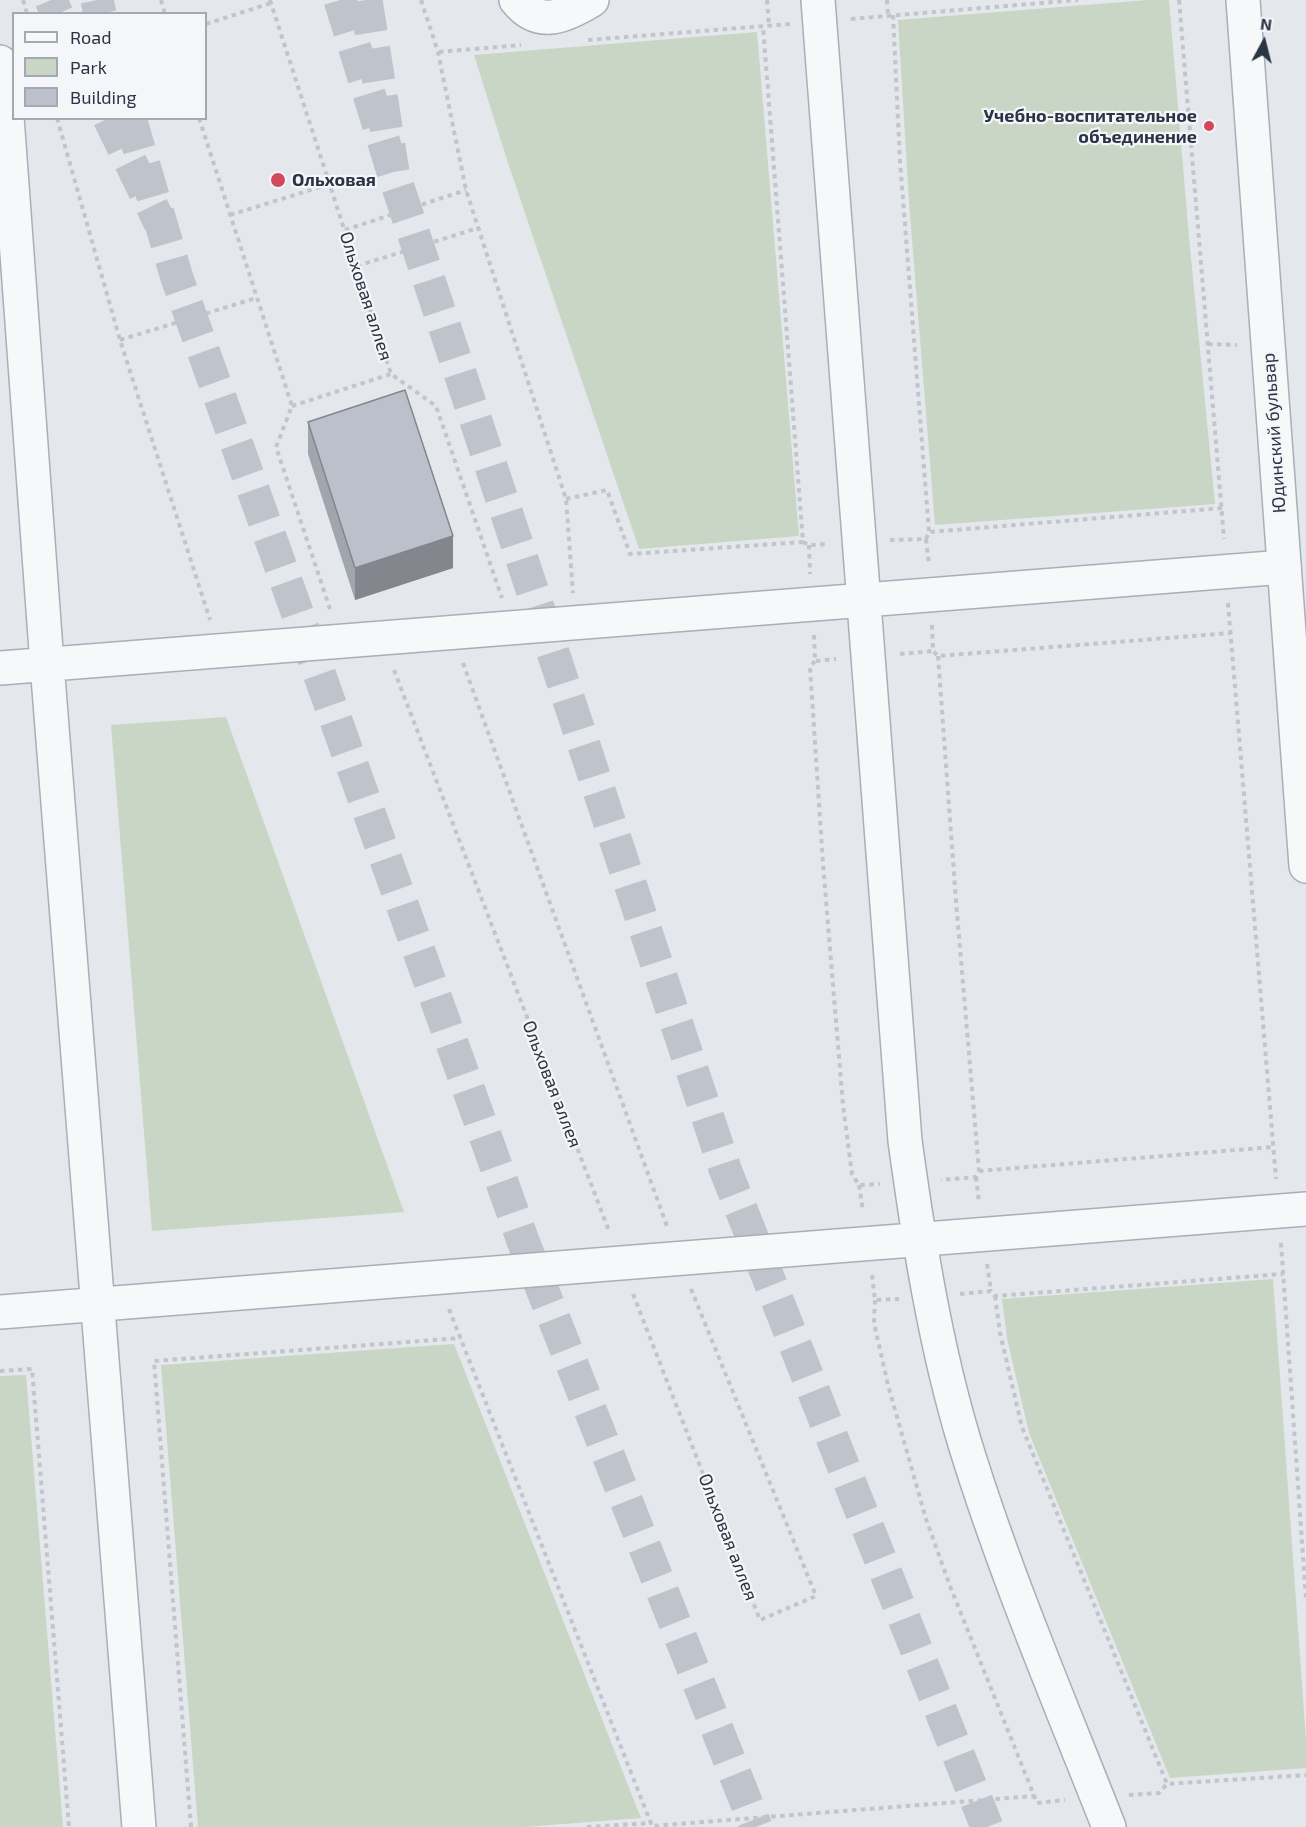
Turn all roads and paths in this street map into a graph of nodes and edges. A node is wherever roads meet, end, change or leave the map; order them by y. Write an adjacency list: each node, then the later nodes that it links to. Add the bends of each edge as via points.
1 (421, 0): 17 (path)
2 (516, 0): 3 (street, via 534,15 549,18 564,16)
3 (592, 0)
4 (767, 0): 13 (path)
5 (887, 0): 11 (path)
6 (1078, 0): 11 (path)
7 (1179, 0): 32 (path)
8 (1244, 0): 35 (street, Юдинский бульвар)
9 (271, 2): 12 (path); 21 (path, Ольховая аллея)
10 (819, 11): 11 (path); 13 (path); 38 (street)
11 (891, 16): 33 (path)
12 (207, 24)
13 (769, 25): 14 (path)
14 (763, 26): 15 (path); 31 (path, via 803,542 630,554 607,490)
15 (577, 41)
16 (531, 45): 17 (path)
17 (438, 52): 22 (path)
18 (0, 62): 44 (street)
19 (58, 120): 28 (path)
20 (200, 120): 23 (path)
21 (330, 184): 23 (path); 25 (path, Ольховая аллея)
22 (466, 190): 24 (path); 25 (path)
23 (230, 215): 27 (path)
24 (478, 228): 26 (path); 31 (path)
25 (345, 230): 26 (path, Ольховая аллея)
26 (357, 266): 29 (path, Ольховая аллея)
27 (256, 297): 28 (path); 30 (path)
28 (120, 340): 41 (path)
29 (391, 374): 30 (path); 39 (path, Ольховая аллея, via 436,406)
30 (292, 406): 40 (path, via 276,447)
31 (566, 500): 37 (path)
32 (1223, 508): 33 (path); 36 (path)
33 (929, 532): 34 (path)
34 (926, 539)
35 (1284, 567): 36 (street); 46 (street, Юдинский бульвар)
36 (1226, 571): 38 (street); 47 (path)
37 (573, 599)
38 (864, 600): 42 (street); 50 (street, via 905,1141)
39 (505, 604)
40 (332, 616)
41 (211, 624)
42 (452, 633): 43 (street); 51 (path, Ольховая аллея)
43 (382, 638): 44 (street); 52 (path, Ольховая аллея)
44 (47, 664): 45 (street); 58 (street)
45 (0, 668)
46 (1306, 866)
47 (1273, 1147): 48 (path); 49 (path)
48 (979, 1171)
49 (1292, 1210): 50 (street); 53 (path)
50 (920, 1240): 51 (street); 66 (street, via 942,1352 995,1537)
51 (678, 1259): 52 (street); 52 (path, Ольховая аллея, via 816,1596 760,1620)
52 (621, 1264): 54 (street)
53 (1283, 1274): 56 (path); 62 (path)
54 (437, 1278): 58 (street); 60 (path)
55 (991, 1292): 56 (path)
56 (995, 1296): 64 (path, via 1022,1427)
57 (875, 1300): 65 (path, via 874,1323 888,1385 926,1519)
58 (97, 1305): 59 (street); 69 (street)
59 (0, 1312)
60 (461, 1338): 67 (path); 70 (path, via 154,1361)
61 (0, 1371): 68 (path, via 32,1369)
62 (1306, 1599)
63 (1306, 1775): 64 (path)
64 (1167, 1785): 66 (path, via 1159,1793)
65 (1034, 1796): 66 (path, via 1037,1803); 67 (path)
66 (1103, 1812)
67 (653, 1826): 71 (path, via 651,1822)
68 (69, 1827)
69 (139, 1827)
70 (191, 1827)
71 (587, 1827)

